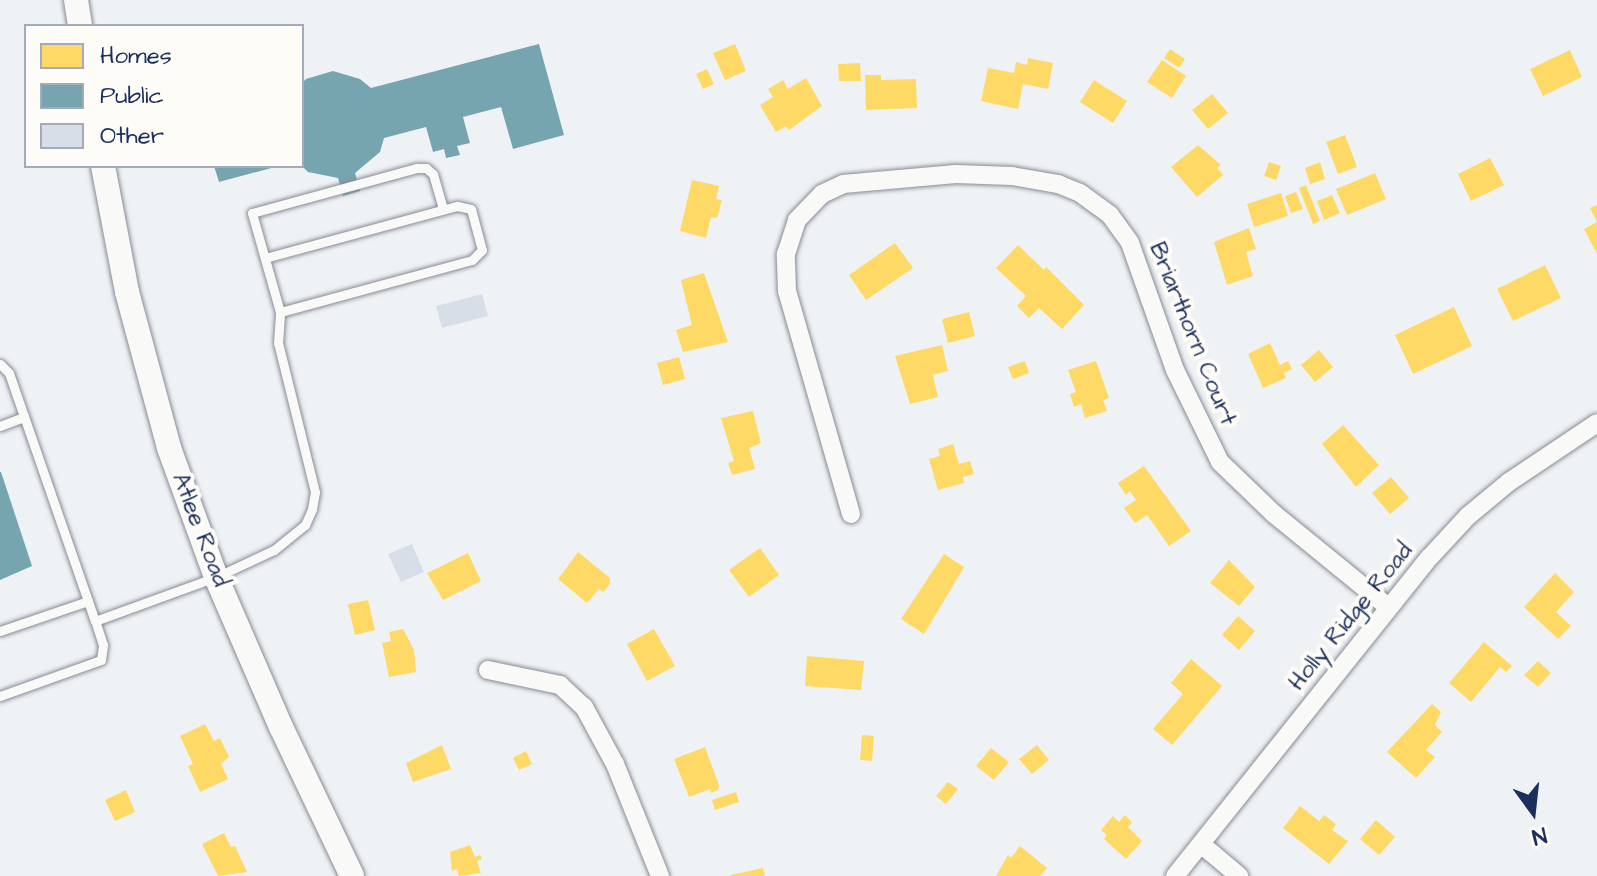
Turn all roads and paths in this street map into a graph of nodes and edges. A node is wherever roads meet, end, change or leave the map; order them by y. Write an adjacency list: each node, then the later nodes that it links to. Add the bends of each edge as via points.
1 (76, 0): 2 (main road)
2 (80, 24)
3 (103, 168): 12 (main road, Atlee Road, via 144,366)
4 (443, 209): 5 (lane); 5 (lane, via 433,174 417,168 252,213); 6 (lane, via 471,209 482,250 472,260)
5 (265, 258): 6 (lane)
6 (280, 312): 12 (lane, via 278,343 315,492 312,509 305,525 274,550)
7 (0, 364): 8 (lane, via 9,373)
8 (24, 417): 10 (lane); 13 (lane)
9 (1597, 423): 14 (street, Holly Ridge Road, via 1468,516)
10 (0, 426)
11 (851, 514): 14 (street, Briarthorn Court, via 787,291 786,254 797,220 822,194 843,184 942,174 1012,176 1069,189 1110,215 1130,243 1175,370 1220,462 1274,514)
12 (216, 577): 15 (lane); 20 (main road, Atlee Road)
13 (88, 601): 15 (lane); 16 (lane)
14 (1388, 607): 19 (street, Holly Ridge Road)
15 (95, 621): 18 (lane, via 103,645 101,660)
16 (0, 631)
17 (488, 670): 21 (street, via 560,685 584,707 615,764)
18 (0, 696)
19 (1201, 844): 22 (street, Holly Ridge Road); 23 (street)
20 (352, 876)
21 (660, 876)
22 (1175, 876)
23 (1239, 876)

